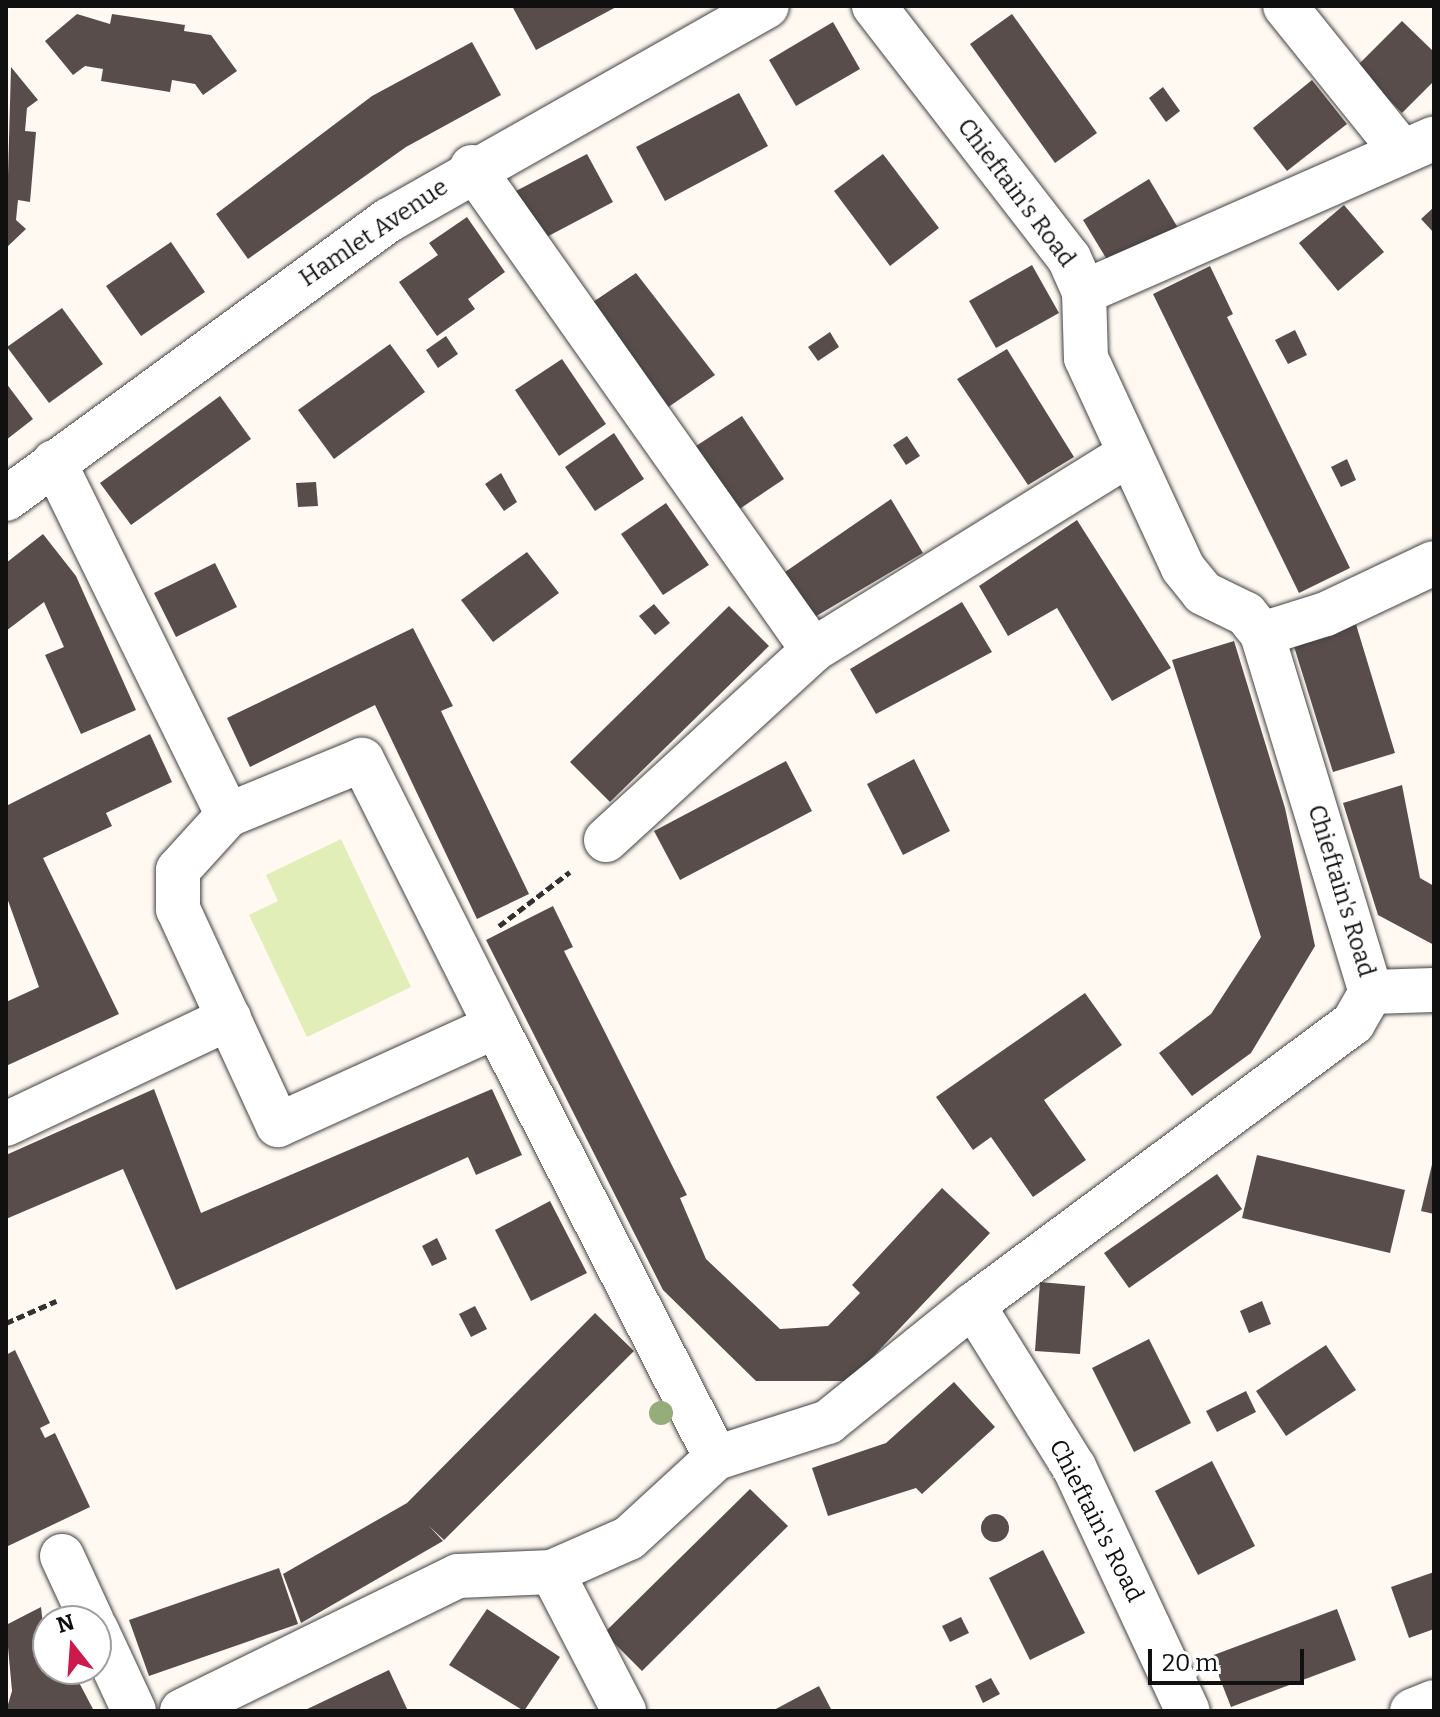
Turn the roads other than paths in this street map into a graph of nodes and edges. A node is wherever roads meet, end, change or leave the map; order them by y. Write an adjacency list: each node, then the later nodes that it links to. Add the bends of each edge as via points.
1 (767, 6): 5 (street, Hamlet Avenue)
2 (874, 6): 6 (street, Chieftain's Road, via 1069,258)
3 (1285, 6): 4 (street)
4 (1417, 143): 6 (street)
5 (472, 167): 8 (street, Hamlet Avenue); 12 (street)
6 (1084, 292): 7 (street, Chieftain's Road, via 1086,358)
7 (1126, 456): 11 (street, Chieftain's Road, via 1183,568 1203,593 1246,614); 12 (street)
8 (54, 462): 9 (street, Hamlet Avenue); 13 (street)
9 (6, 499)
10 (1434, 563): 11 (street, via 1326,614)
11 (1262, 634): 16 (street, Chieftain's Road)
12 (813, 650): 14 (street)
13 (228, 815): 17 (street, via 178,870 178,909); 18 (street, via 362,760)
14 (606, 840)
15 (1434, 990): 16 (street)
16 (1371, 992): 20 (street, Chieftain's Road, via 1353,1023)
17 (229, 1018): 18 (street, via 278,1125); 19 (street)
18 (496, 1026): 21 (street)
19 (6, 1124)
20 (973, 1305): 21 (street, via 828,1422); 30 (street, Chieftain's Road, via 1074,1467)
21 (716, 1458): 23 (street, via 629,1538)
22 (62, 1556): 24 (street)
23 (552, 1572): 28 (street, via 458,1576); 29 (street)
24 (85, 1605)
25 (112, 1664): 27 (street)
26 (1434, 1702): 31 (street)
27 (134, 1711)
28 (182, 1711)
29 (624, 1711)
30 (1188, 1711)
31 (1412, 1711)

